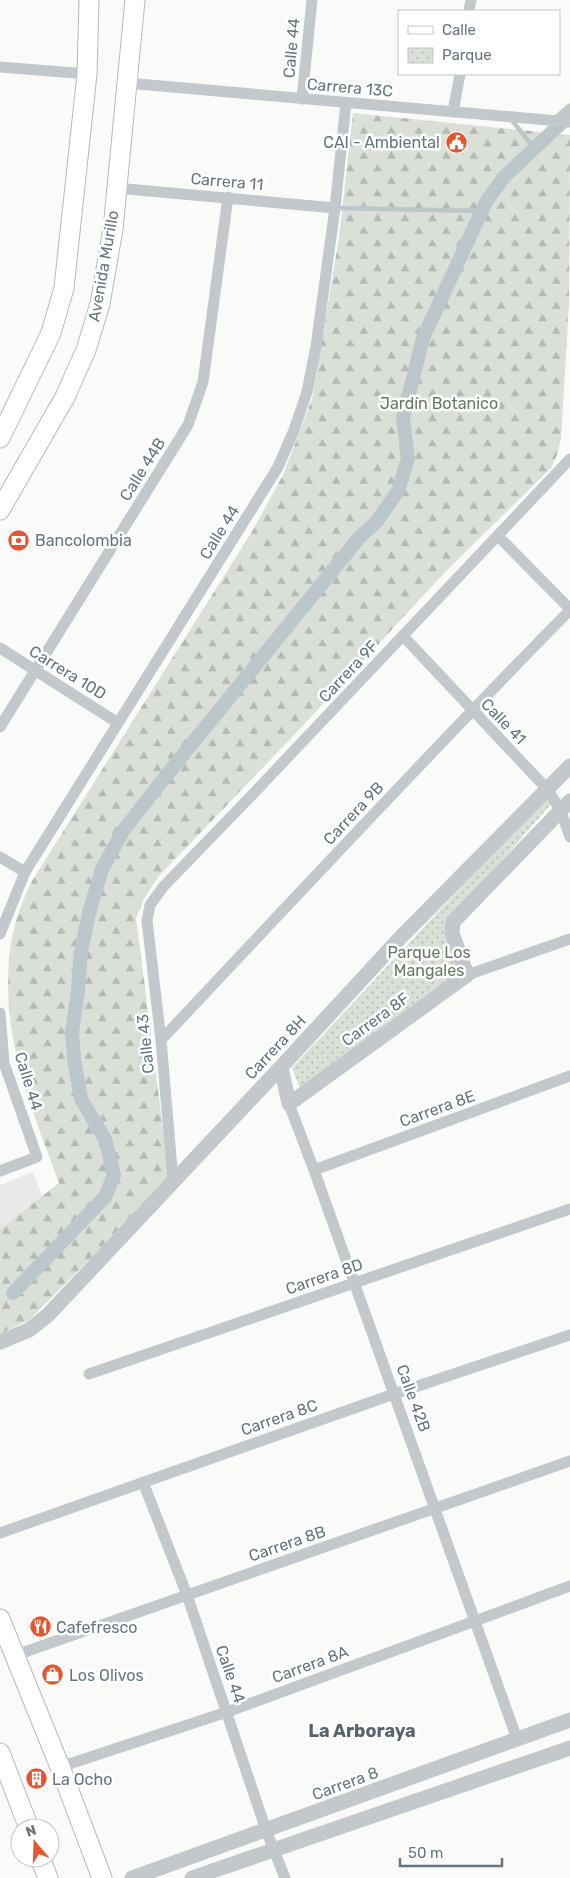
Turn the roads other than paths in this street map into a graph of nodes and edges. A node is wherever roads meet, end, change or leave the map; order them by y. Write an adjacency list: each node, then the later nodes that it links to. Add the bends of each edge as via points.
1 (89, 0): 5 (main road)
2 (135, 0): 7 (main road, Avenida Murillo)
3 (312, 0): 8 (street, Calle 44)
4 (0, 66): 5 (street)
5 (87, 74): 16 (main road, via 66,279 59,312 52,333)
6 (460, 75): 11 (street)
7 (127, 83): 8 (street, Carrera 13C); 13 (main road, Avenida Murillo)
8 (302, 99): 9 (street, Carrera 13C)
9 (346, 103): 11 (street, Carrera 13C); 15 (street, Calle 44)
10 (570, 108): 12 (street)
11 (454, 112): 12 (street, Carrera 13C)
12 (561, 122)
13 (116, 188): 14 (street, Carrera 11); 18 (main road, Avenida Murillo, via 113,229 100,304 86,350 53,420)
14 (228, 197): 15 (street, Carrera 11); 23 (street, Calle 44B, via 203,382 188,425)
15 (336, 208): 25 (street, Calle 44, via 307,392 290,439 278,467)
16 (0, 438)
17 (570, 459): 19 (street, Carrera 9F)
18 (0, 510)
19 (498, 536): 20 (street); 21 (street, Carrera 9F)
20 (570, 610): 24 (street, Carrera 9B)
21 (403, 636): 24 (street, Calle 41); 33 (street, Carrera 9F, via 164,886)
22 (0, 648): 23 (street, Carrera 10D)
23 (35, 671): 25 (street, Carrera 10D); 26 (street, Calle 44B)
24 (471, 710): 28 (street, Calle 41); 38 (street, Carrera 9B)
25 (118, 723): 32 (street, Calle 44)
26 (0, 727)
27 (570, 766): 28 (street, Carrera 8H)
28 (548, 790): 29 (street, Calle 41); 40 (street, Carrera 8H, via 400,938)
29 (565, 806): 30 (street, Calle 41); 36 (street, via 453,922 452,932)
30 (570, 837)
31 (0, 857): 32 (street)
32 (25, 872): 34 (street, Calle 44)
33 (150, 905): 38 (street, Calle 43, via 147,921)
34 (0, 934)
35 (570, 939): 36 (street, Carrera 8F)
36 (467, 975): 42 (street, Carrera 8F)
37 (0, 1013): 39 (street, Calle 44)
38 (161, 1040): 45 (street, Calle 43)
39 (2, 1064): 44 (street, Calle 44, via 37,1157)
40 (281, 1067): 42 (street, Calle 42B); 45 (street, Carrera 8H)
41 (570, 1076): 43 (street, Carrera 8E)
42 (289, 1104): 43 (street, Calle 42B)
43 (314, 1170): 47 (street, Calle 42B)
44 (0, 1171)
45 (173, 1180): 49 (street, Carrera 8H, via 48,1315 29,1330)
46 (570, 1209): 47 (street, Carrera 8D)
47 (355, 1283): 50 (street, Carrera 8D); 51 (street, Calle 42B)
48 (570, 1335): 51 (street, Carrera 8C)
49 (0, 1342)
50 (89, 1374)
51 (394, 1394): 53 (street, Carrera 8C); 54 (street, Calle 42B)
52 (570, 1461): 54 (street, Carrera 8B)
53 (143, 1482): 55 (street, Carrera 8C); 57 (street, Calle 44)
54 (435, 1508): 57 (street, Carrera 8B); 59 (street, Calle 42B)
55 (0, 1533)
56 (570, 1586): 59 (street, Carrera 8A)
57 (187, 1595): 60 (street, Carrera 8B); 61 (street, Calle 44)
58 (0, 1619): 60 (main road)
59 (475, 1622): 61 (street, Carrera 8A); 63 (street, Calle 42B)
60 (16, 1655): 66 (main road)
61 (227, 1712): 66 (street, Carrera 8A); 69 (street, Calle 44)
62 (570, 1720): 63 (street, Carrera 8)
63 (517, 1739): 69 (street, Carrera 8)
64 (570, 1748): 70 (street)
65 (0, 1753): 67 (main road)
66 (60, 1767): 71 (main road)
67 (7, 1790): 68 (main road)
68 (23, 1818)
69 (266, 1830): 70 (street, Calle 44); 72 (street, Carrera 8)
70 (274, 1849): 73 (street); 74 (street, Calle 44)
71 (102, 1878)
72 (132, 1878)
73 (192, 1878)
74 (285, 1878)

